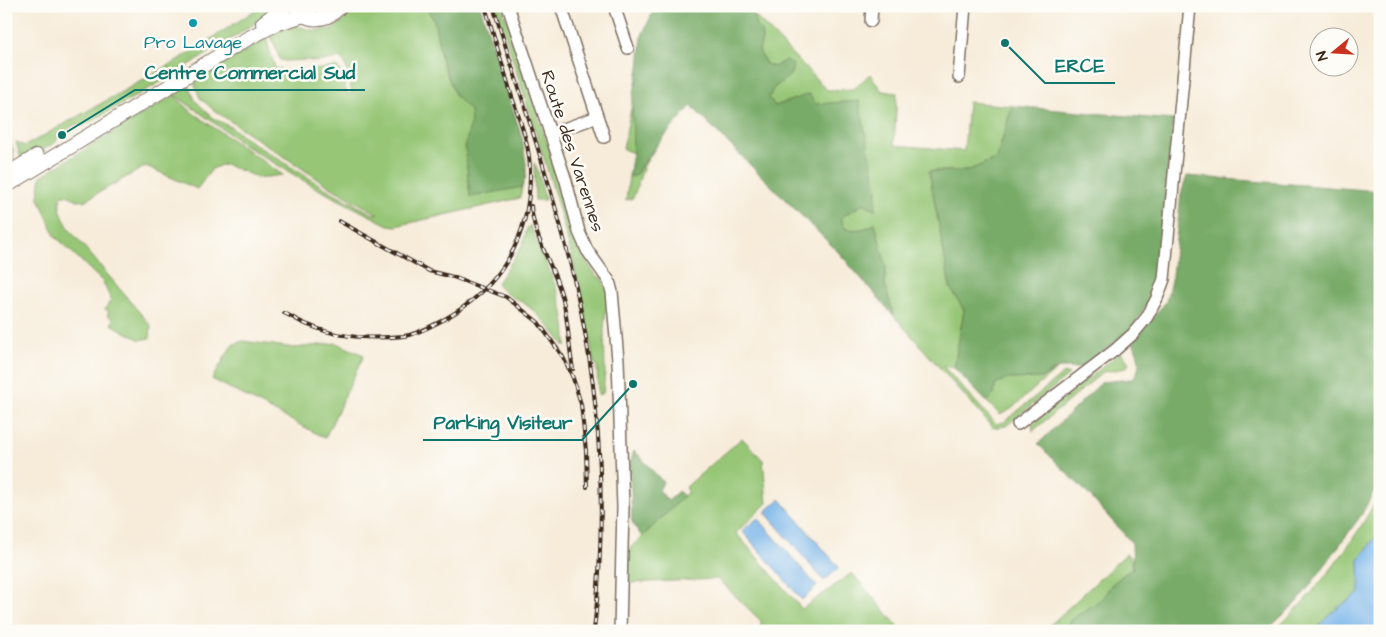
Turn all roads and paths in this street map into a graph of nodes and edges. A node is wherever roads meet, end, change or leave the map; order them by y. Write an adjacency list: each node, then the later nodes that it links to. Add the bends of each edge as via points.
1 (286, 6): 16 (main road, via 238,40)
2 (340, 6): 9 (main road, via 328,17 320,19)
3 (508, 6): 14 (street, Route des Varennes)
4 (561, 6): 13 (street)
5 (614, 6): 11 (street)
6 (872, 6): 10 (street)
7 (965, 6): 12 (street)
8 (1190, 6): 18 (street, via 1164,279 1157,298 1133,334)
9 (300, 11): 17 (main road, via 245,40)
10 (870, 21)
11 (628, 48)
12 (959, 77)
13 (597, 117): 14 (street); 15 (street)
14 (550, 134): 19 (street, Route des Varennes, via 579,232 587,250 609,281 612,292 618,360 623,507)
15 (604, 137)
16 (6, 175)
17 (6, 186)
18 (1018, 424)
19 (620, 631)

